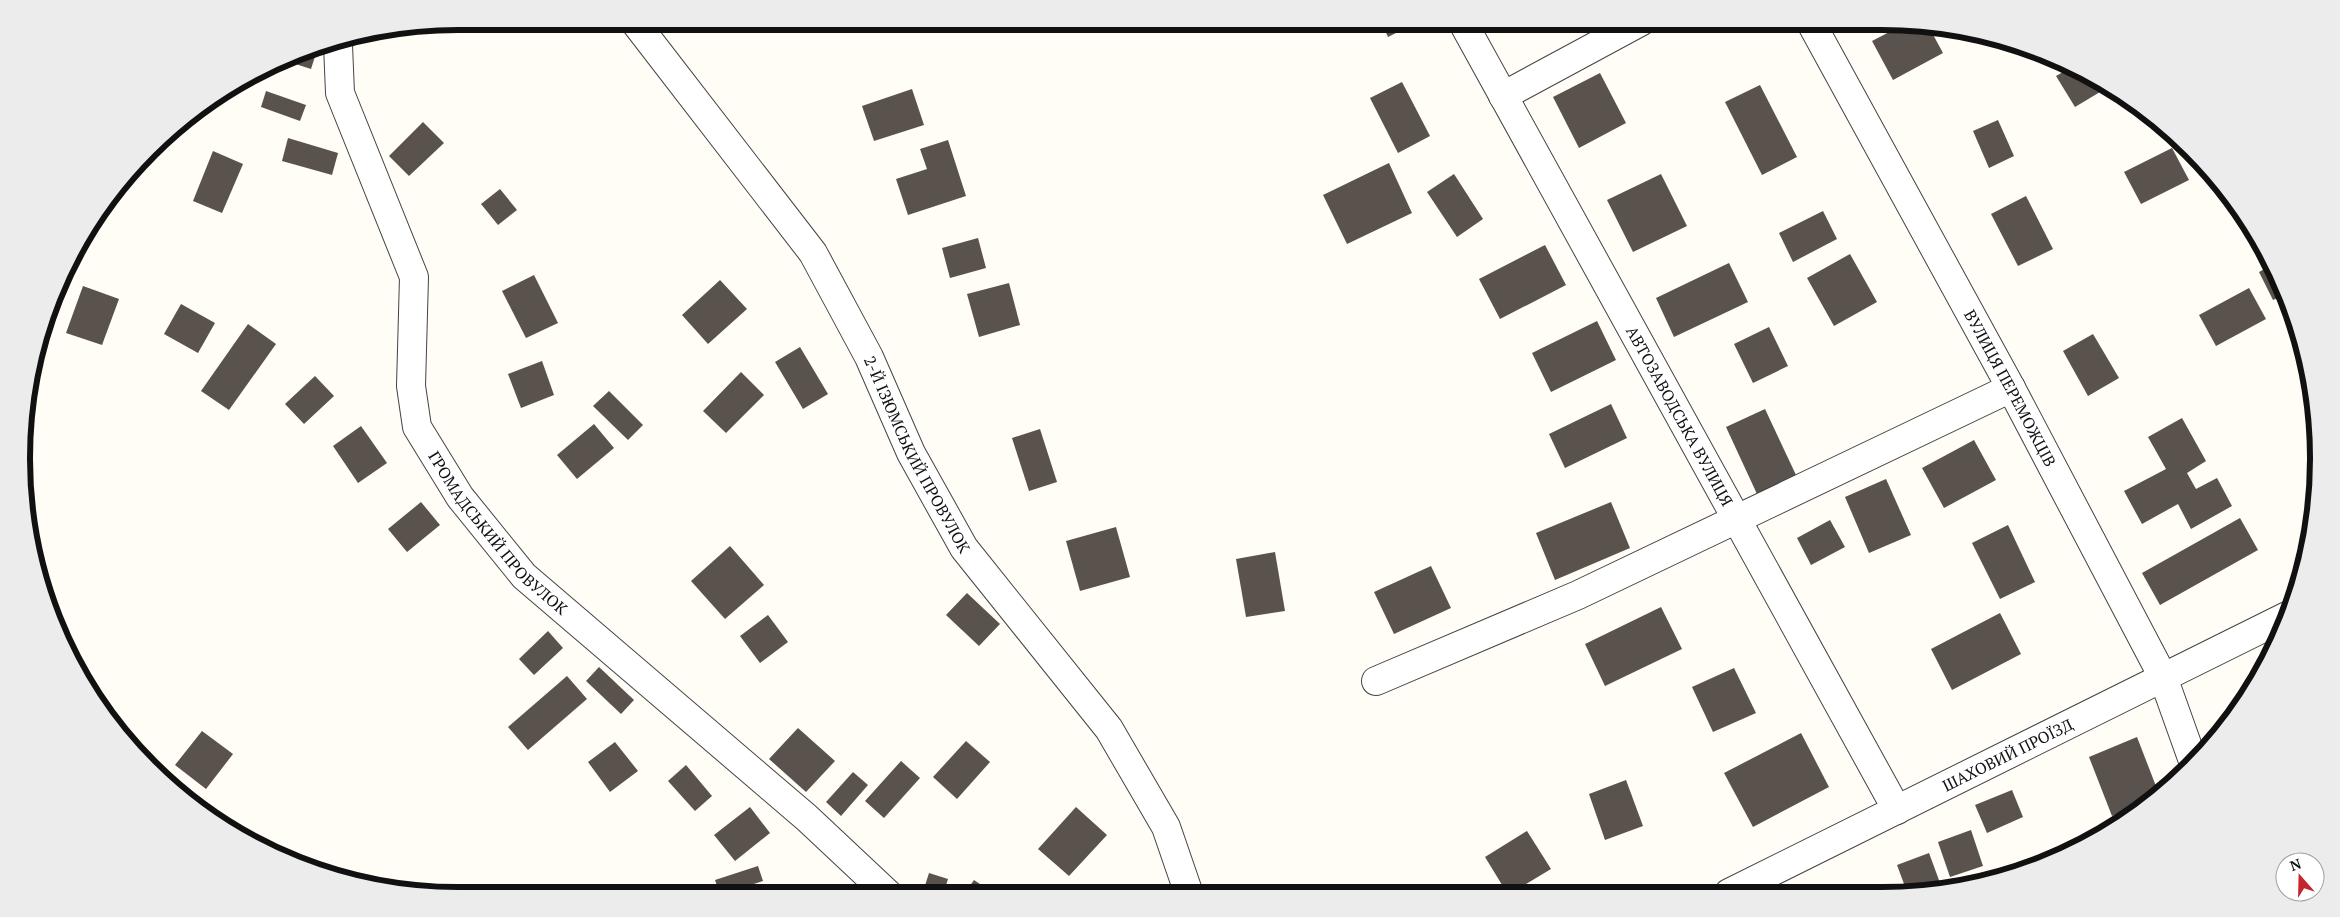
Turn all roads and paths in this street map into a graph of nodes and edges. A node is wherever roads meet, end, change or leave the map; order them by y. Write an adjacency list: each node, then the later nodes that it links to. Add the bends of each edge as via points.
1 (641, 30): 15 (street, 2-Й ІЗЮМСЬКИЙ ПРОВУЛОК, via 813,253 869,357 911,453 964,548 1109,729 1166,826)
2 (1467, 30): 6 (street, АВТОЗАВОДСЬКА ВУЛИЦЯ)
3 (1625, 30): 6 (street)
4 (1815, 30): 7 (street, ВУЛИЦЯ ПЕРЕМОЖЦІВ)
5 (339, 48): 14 (street, ГРОМАДСЬКИЙ ПРОВУЛОК, via 340,93 414,277 411,386 417,427 460,497 524,576 807,818)
6 (1503, 96): 8 (street, АВТОЗАВОДСЬКА ВУЛИЦЯ)
7 (2012, 388): 8 (street); 10 (street, ВУЛИЦЯ ПЕРЕМОЖЦІВ)
8 (1737, 520): 11 (street, via 1578,595); 13 (street, АВТОЗАВОДСЬКА ВУЛИЦЯ)
9 (2277, 621): 10 (street, ШАХОВИЙ ПРОЇЗД)
10 (2164, 677): 12 (street, ВУЛИЦЯ ПЕРЕМОЖЦІВ); 13 (street, ШАХОВИЙ ПРОЇЗД)
11 (1376, 681)
12 (2191, 754)
13 (1897, 810): 16 (street, ШАХОВИЙ ПРОЇЗД)
14 (881, 887)
15 (1187, 887)
16 (1739, 887)

